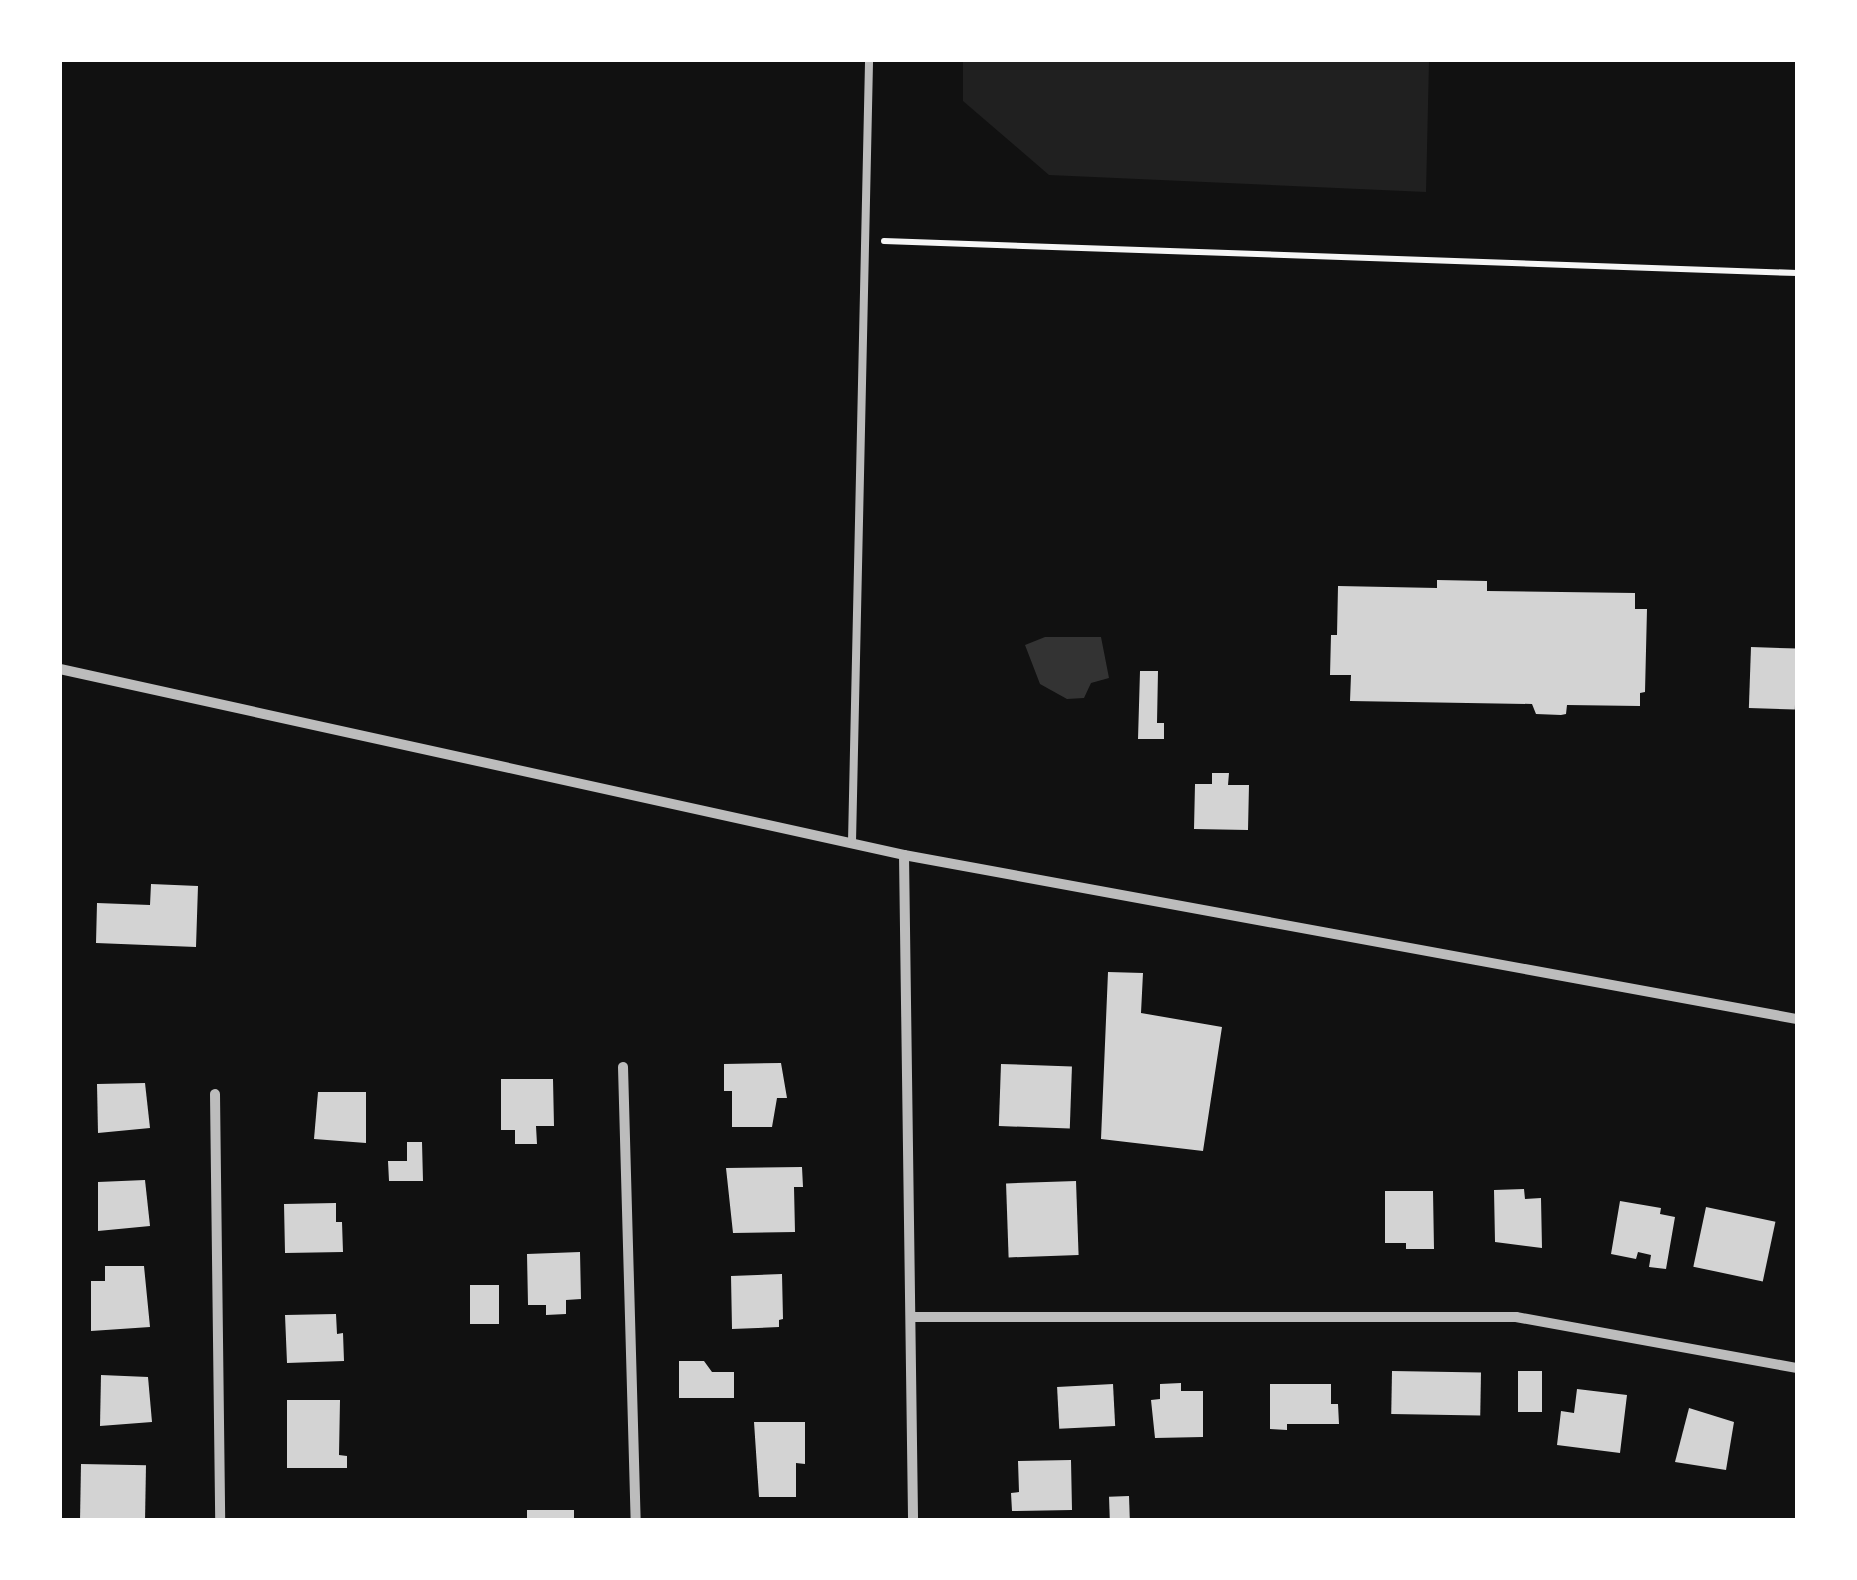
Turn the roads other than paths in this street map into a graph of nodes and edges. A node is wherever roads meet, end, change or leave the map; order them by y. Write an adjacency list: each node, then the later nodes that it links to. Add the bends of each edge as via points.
1 (868, 60): 3 (lane)
2 (60, 669): 3 (street)
3 (852, 842): 4 (street)
4 (904, 854): 5 (street); 8 (street)
5 (1797, 1019)
6 (623, 1067): 11 (street)
7 (215, 1094): 10 (street)
8 (911, 1317): 9 (street, via 1516,1316); 12 (street)
9 (1797, 1368)
10 (220, 1520)
11 (636, 1520)
12 (912, 1520)

